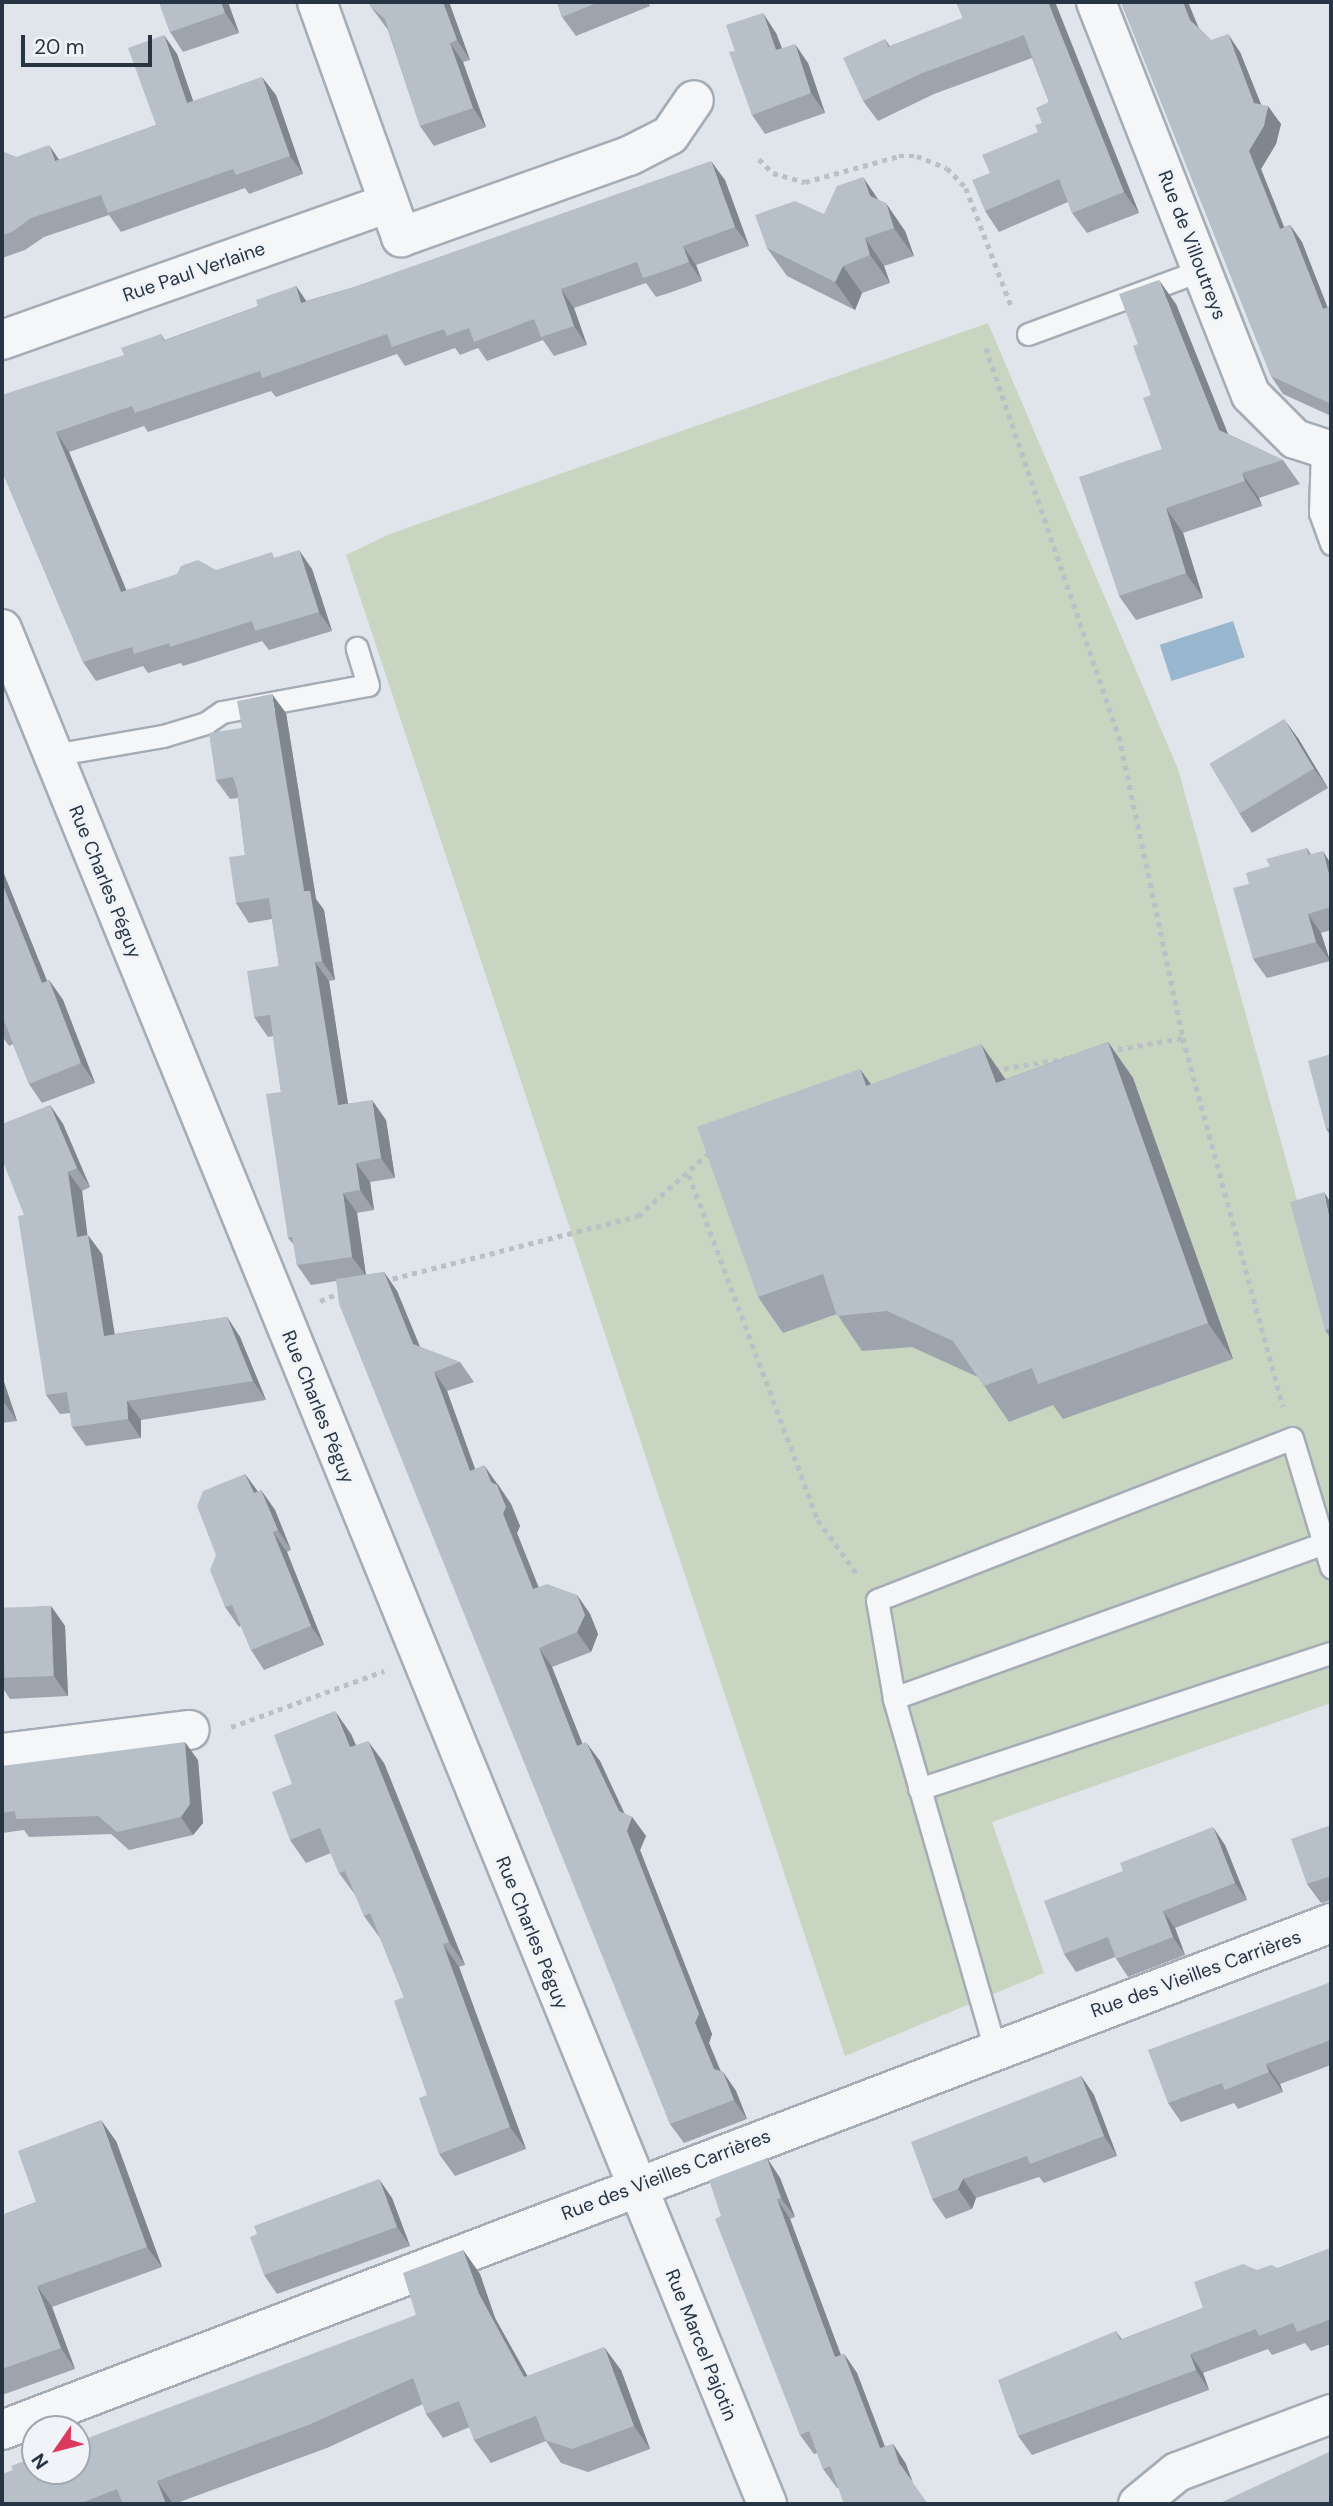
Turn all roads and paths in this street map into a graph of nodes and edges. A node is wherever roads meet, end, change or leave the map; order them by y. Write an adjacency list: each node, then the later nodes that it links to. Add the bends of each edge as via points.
1 (317, 2): 5 (street)
2 (1096, 2): 6 (street, Rue de Villoutreys)
3 (694, 100): 5 (street, via 670,135 628,156 401,237)
4 (759, 159): 7 (path, via 774,173 805,183 899,156 917,156 947,168 966,188)
5 (387, 204): 10 (street, Rue Paul Verlaine)
6 (1202, 270): 8 (lane); 11 (street, Rue de Villoutreys, via 1251,395 1295,439)
7 (1014, 313)
8 (1028, 334)
9 (993, 339): 16 (path, via 986,348 1119,736)
10 (2, 340)
11 (1327, 450): 12 (lane, via 1320,513)
12 (1331, 544)
13 (2, 629): 15 (street, Rue Charles Péguy)
14 (357, 649): 15 (lane, via 368,685 222,712 206,723 163,736)
15 (53, 755): 37 (street, Rue Charles Péguy)
16 (1183, 1038): 17 (path); 25 (path)
17 (1103, 1052)
18 (1076, 1056): 19 (path)
19 (982, 1072)
20 (716, 1145): 21 (path)
21 (689, 1175): 22 (path, via 638,1216); 28 (path, via 818,1520)
22 (378, 1282)
23 (353, 1289): 24 (path)
24 (313, 1305)
25 (1292, 1438): 26 (lane); 28 (lane)
26 (1324, 1543): 27 (lane); 31 (lane)
27 (1331, 1567)
28 (877, 1600): 31 (lane)
29 (1331, 1653): 34 (lane)
30 (385, 1670): 32 (path)
31 (894, 1698): 34 (lane)
32 (208, 1730): 33 (street)
33 (2, 1753)
34 (919, 1789): 36 (lane)
35 (1331, 1923): 36 (street, Rue des Vieilles Carrières)
36 (995, 2049): 37 (street, Rue des Vieilles Carrières)
37 (635, 2186): 39 (street, Rue des Vieilles Carrières); 40 (street, Rue Marcel Pajotin)
38 (1331, 2414): 41 (street, via 1177,2472)
39 (2, 2430)
40 (767, 2504)
41 (1138, 2504)

